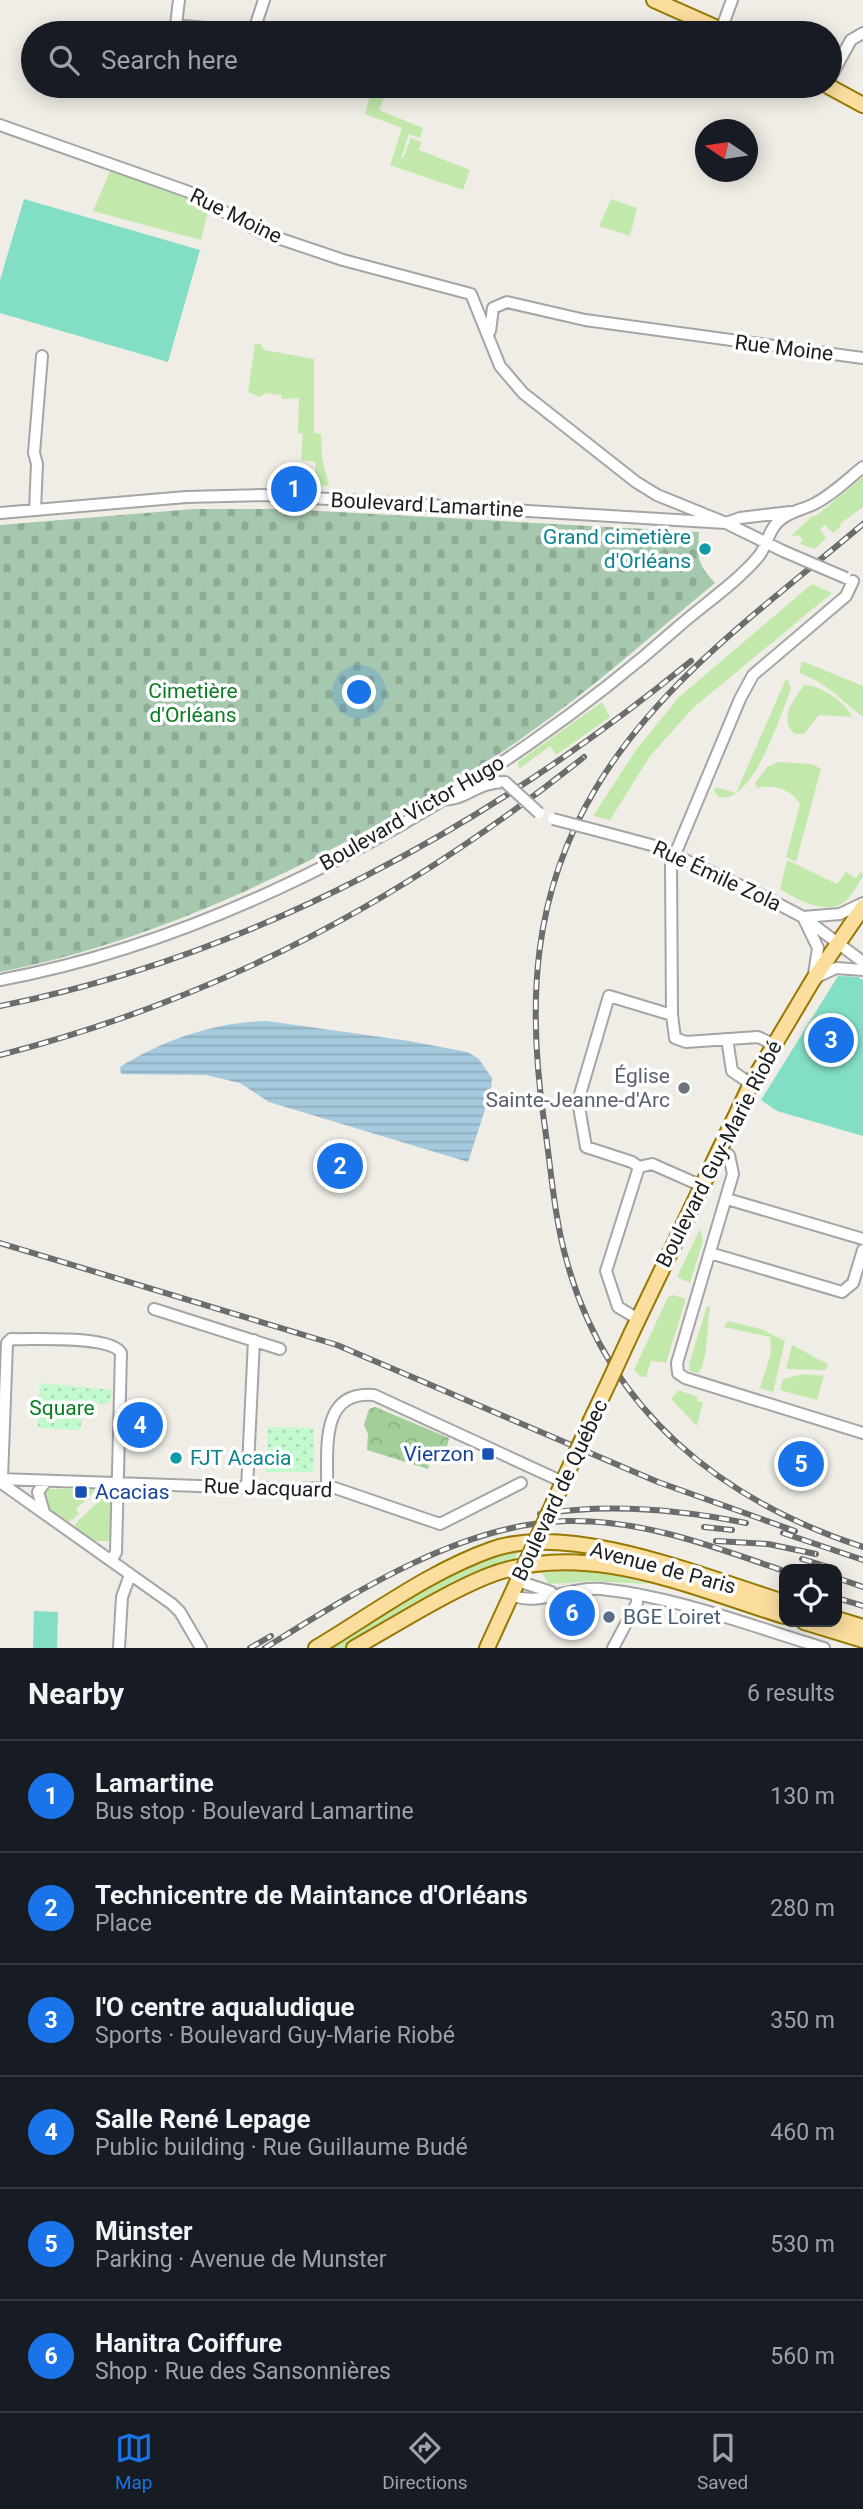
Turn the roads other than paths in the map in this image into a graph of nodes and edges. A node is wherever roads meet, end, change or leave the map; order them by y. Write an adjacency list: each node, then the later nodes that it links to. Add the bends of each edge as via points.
1 (179, 0): 5 (street)
2 (264, 0): 6 (street)
3 (653, 0): 7 (main road)
4 (732, 0): 8 (street)
5 (176, 21)
6 (257, 21)
7 (701, 21)
8 (727, 21)
9 (863, 33): 10 (street, via 851,40)
10 (842, 56)
11 (842, 94): 12 (main road)
12 (863, 105)
13 (0, 125): 14 (street, Rue Moine, via 189,192 260,232 343,260 463,290 474,298)
14 (490, 341): 16 (street, Rue Moine, via 490,315 498,304 507,302 585,320); 21 (street, via 500,366 523,393 628,477 657,495)
15 (42, 356): 18 (street, via 34,453)
16 (863, 358)
17 (863, 467): 19 (street, via 824,498)
18 (35, 510): 20 (street, Boulevard Lamartine); 21 (street, Boulevard Lamartine, via 262,495)
19 (796, 511): 21 (street); 22 (street, Boulevard Victor Hugo, via 778,521)
20 (0, 513)
21 (726, 523): 22 (street, Boulevard Lamartine)
22 (765, 544): 23 (street, Boulevard Lamartine, bridge); 24 (street, Boulevard Victor Hugo, via 759,556 641,660)
23 (854, 581): 27 (street, via 846,596 753,676)
24 (495, 767): 25 (street, Rue Émile Zola); 26 (street, Boulevard Victor Hugo)
25 (505, 782): 26 (street, via 487,782 456,800); 27 (street, Rue Émile Zola, bridge, via 539,813 553,819)
26 (440, 800): 33 (street, Boulevard Victor Hugo, via 318,868 208,919 99,957)
27 (675, 854): 29 (street, Rue Émile Zola); 35 (street, via 671,871)
28 (863, 905): 29 (street, via 840,914); 30 (main road)
29 (803, 917): 30 (street, Rue Émile Zola); 34 (street, via 818,948)
30 (838, 943): 31 (street, Rue Émile Zola); 34 (main road)
31 (863, 961)
32 (863, 970): 34 (street, via 836,968)
33 (0, 980)
34 (813, 980): 37 (main road, Boulevard Guy-Marie Riobé)
35 (672, 1015): 36 (street, via 675,1038 686,1042); 40 (street, via 609,996 578,1101 586,1147)
36 (727, 1039): 37 (street, via 758,1037); 38 (street, via 732,1071)
37 (773, 1044): 38 (main road, Boulevard Guy-Marie Riobé)
38 (751, 1084): 39 (main road, Boulevard Guy-Marie Riobé)
39 (719, 1150): 41 (main road, Boulevard Guy-Marie Riobé); 42 (street, via 729,1155 733,1166)
40 (639, 1167): 41 (street, via 652,1164); 47 (street, via 607,1271 618,1307)
41 (702, 1186): 47 (main road, Boulevard Guy-Marie Riobé)
42 (727, 1199): 43 (street); 45 (street)
43 (863, 1239)
44 (863, 1250): 45 (street, via 853,1283 845,1291)
45 (710, 1253): 51 (street, via 677,1363 678,1373)
46 (154, 1309): 49 (street)
47 (635, 1326): 54 (main road, Boulevard de Québec, bridge)
48 (5, 1337): 52 (street); 55 (street, via 118,1347)
49 (254, 1340): 50 (street); 57 (street)
50 (280, 1349)
51 (863, 1433)
52 (1, 1480): 53 (street, Rue Jacquard); 59 (street)
53 (47, 1481): 55 (street, Rue Jacquard); 59 (street, via 38,1492)
54 (563, 1482): 58 (street, via 374,1395 360,1394 338,1406 330,1426); 62 (main road, Boulevard de Québec, bridge)
55 (118, 1483): 57 (street, Rue Jacquard); 60 (street, via 116,1552)
56 (521, 1483): 58 (street, Rue Jacquard, via 440,1524)
57 (247, 1488): 58 (street, Rue Jacquard)
58 (327, 1488)
59 (45, 1513): 60 (street)
60 (111, 1561): 61 (street)
61 (130, 1575): 72 (street, via 180,1612); 73 (street, via 122,1597)
62 (519, 1579): 63 (street); 65 (main road, Boulevard de Québec)
63 (558, 1593): 64 (street, via 598,1589); 65 (street, via 526,1598)
64 (637, 1594): 77 (street, via 637,1603); 78 (street)
65 (512, 1595): 76 (main road, Boulevard de Québec)
66 (779, 1601): 74 (main road, Avenue de Paris, via 600,1548 517,1543 448,1569)
67 (779, 1614): 75 (main road, Avenue de Paris, via 634,1569 545,1562 487,1576)
68 (842, 1621): 70 (main road)
69 (820, 1627): 71 (main road)
70 (863, 1627)
71 (863, 1640)
72 (201, 1646)
73 (119, 1648)
74 (316, 1648)
75 (354, 1648)
76 (487, 1648)
77 (613, 1648)
78 (824, 1648)

